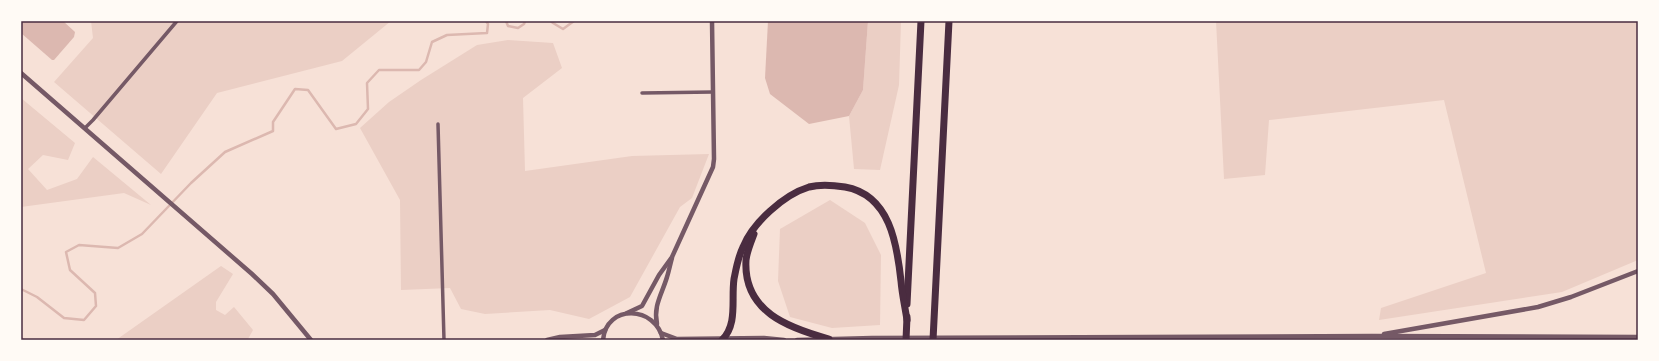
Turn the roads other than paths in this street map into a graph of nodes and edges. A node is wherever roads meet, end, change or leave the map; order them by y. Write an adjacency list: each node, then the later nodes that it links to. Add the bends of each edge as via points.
1 (177, 21): 9 (street)
2 (712, 21): 6 (street)
3 (921, 21): 14 (highway)
4 (949, 21): 31 (highway)
5 (21, 73): 9 (street)
6 (713, 92): 7 (street); 11 (street, via 713,168)
7 (642, 93)
8 (438, 124): 24 (street)
9 (85, 128): 23 (street, via 252,274)
10 (757, 225): 14 (highway, via 783,201 796,192 810,187 847,187 867,196 882,212 893,232 900,262); 20 (highway, via 742,248 734,280 732,322); 21 (highway, via 746,260 751,291 772,316 789,326)
11 (672, 257): 13 (street, via 642,306); 15 (street, via 659,296)
12 (1638, 271): 18 (street, via 1578,295 1538,307)
13 (627, 314): 15 (street, via 644,315); 16 (street, via 615,319)
14 (907, 320): 30 (highway)
15 (657, 325): 17 (street)
16 (606, 328): 25 (street, via 595,335); 26 (street)
17 (661, 333): 20 (street, via 677,339); 27 (street)
18 (1372, 336): 19 (street); 22 (street)
19 (1638, 338)
20 (722, 339): 28 (street)
21 (829, 339): 22 (street); 29 (street)
22 (1128, 339)
23 (311, 340)
24 (444, 340)
25 (547, 340)
26 (603, 340)
27 (663, 340)
28 (784, 340)
29 (797, 340)
30 (906, 340)
31 (933, 340)

